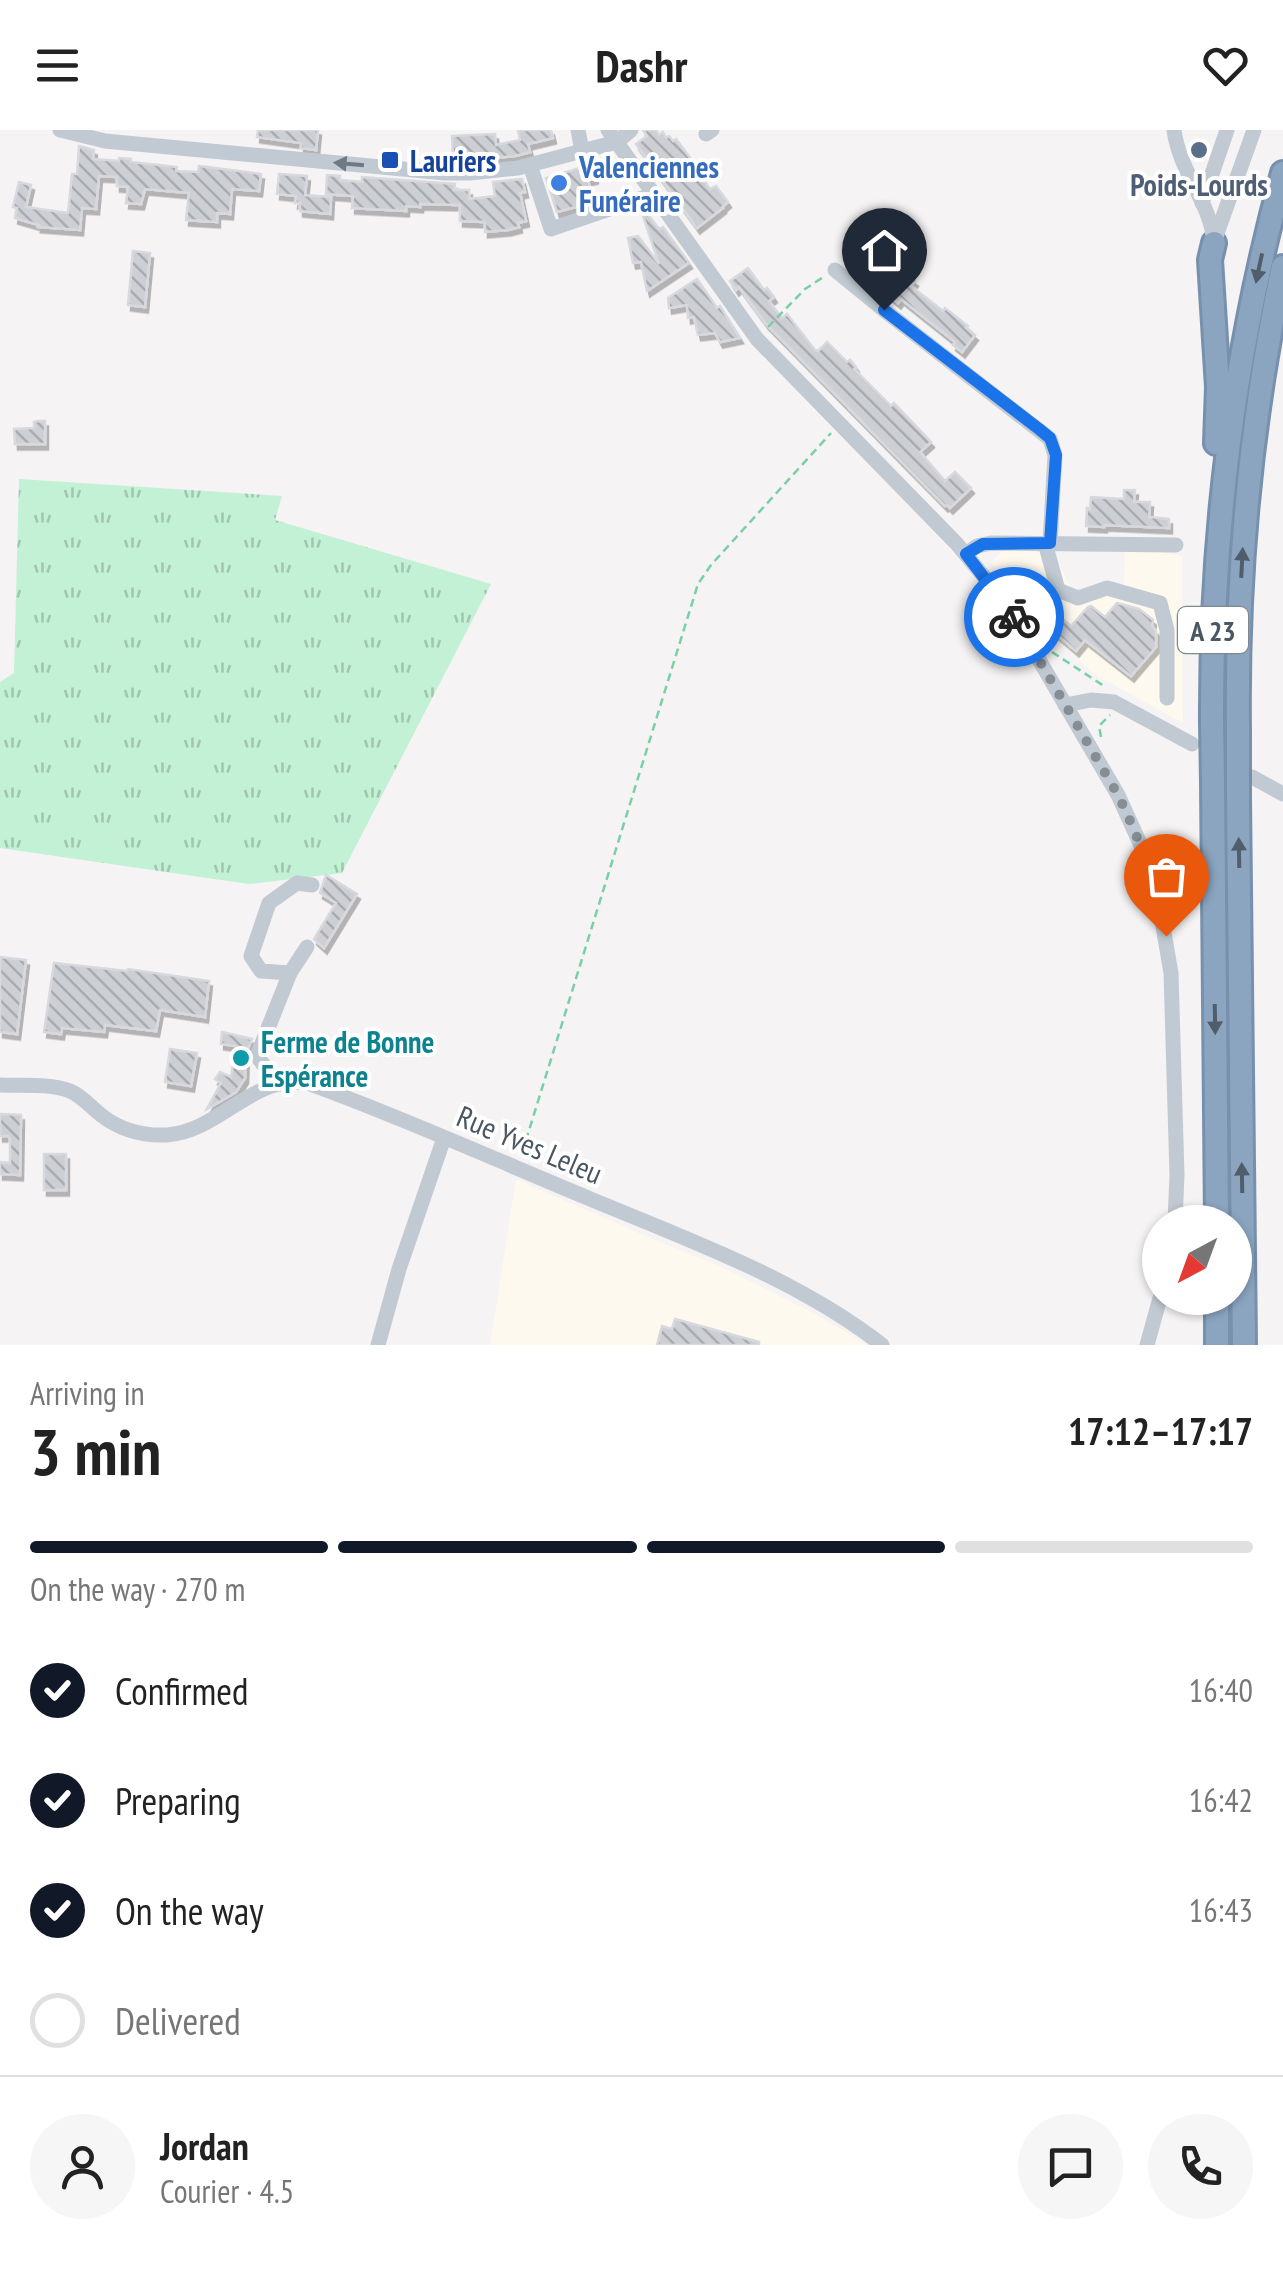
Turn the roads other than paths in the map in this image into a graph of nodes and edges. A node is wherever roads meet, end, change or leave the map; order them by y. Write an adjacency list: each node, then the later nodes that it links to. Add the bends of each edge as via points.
1 (60, 130): 8 (street, via 89,139)
2 (578, 130): 9 (street)
3 (631, 130): 7 (street)
4 (1174, 130): 13 (street)
5 (1227, 130): 13 (street)
6 (1254, 130): 14 (street)
7 (612, 136): 9 (street); 12 (street)
8 (130, 137): 10 (street, one-way to 8, via 445,172)
9 (593, 143): 10 (street)
10 (530, 165): 12 (street, via 551,229)
11 (1283, 174): 17 (highway, A 23, one-way to 17, via 1242,353)
12 (654, 194): 20 (street, via 757,339)
13 (1202, 204): 14 (street)
14 (1214, 243): 17 (highway)
15 (1283, 267): 44 (highway, A 23, one-way to 15, bridge, via 1240,598 1262,371)
16 (836, 270): 18 (street, via 1050,438 1056,455)
17 (1220, 538): 33 (highway, A 23, one-way to 33, bridge, via 1212,722)
18 (1048, 543): 19 (street); 20 (street, via 983,544); 21 (street, via 1058,590 1078,598 1107,588 1160,603)
19 (1176, 545)
20 (966, 554): 22 (street, via 1016,620)
21 (1167, 698)
22 (1065, 705): 23 (street, via 1105,700); 32 (street, via 1118,795 1157,892 1173,1003)
23 (1192, 744)
24 (1252, 777): 25 (street)
25 (1283, 794)
26 (312, 884): 28 (street, via 296,883 269,903 251,956 260,971)
27 (307, 947): 28 (street)
28 (290, 973): 29 (street, via 256,1056)
29 (278, 1083): 30 (street, via 205,1125 164,1135 120,1126 66,1090); 31 (street, Rue Yves Leleu, via 310,1084)
30 (0, 1084)
31 (444, 1138): 37 (street, Rue Yves Leleu, via 775,1280); 38 (street)
32 (1175, 1205)
33 (1217, 1205)
34 (1155, 1315): 36 (street)
35 (1217, 1315): 43 (highway)
36 (1153, 1320): 41 (street); 42 (street)
37 (865, 1332): 39 (street, Rue Yves Leleu); 40 (street, Rue Yves Leleu)
38 (378, 1345)
39 (882, 1345)
40 (894, 1345)
41 (1139, 1345)
42 (1147, 1345)
43 (1217, 1345)
44 (1244, 1345)

